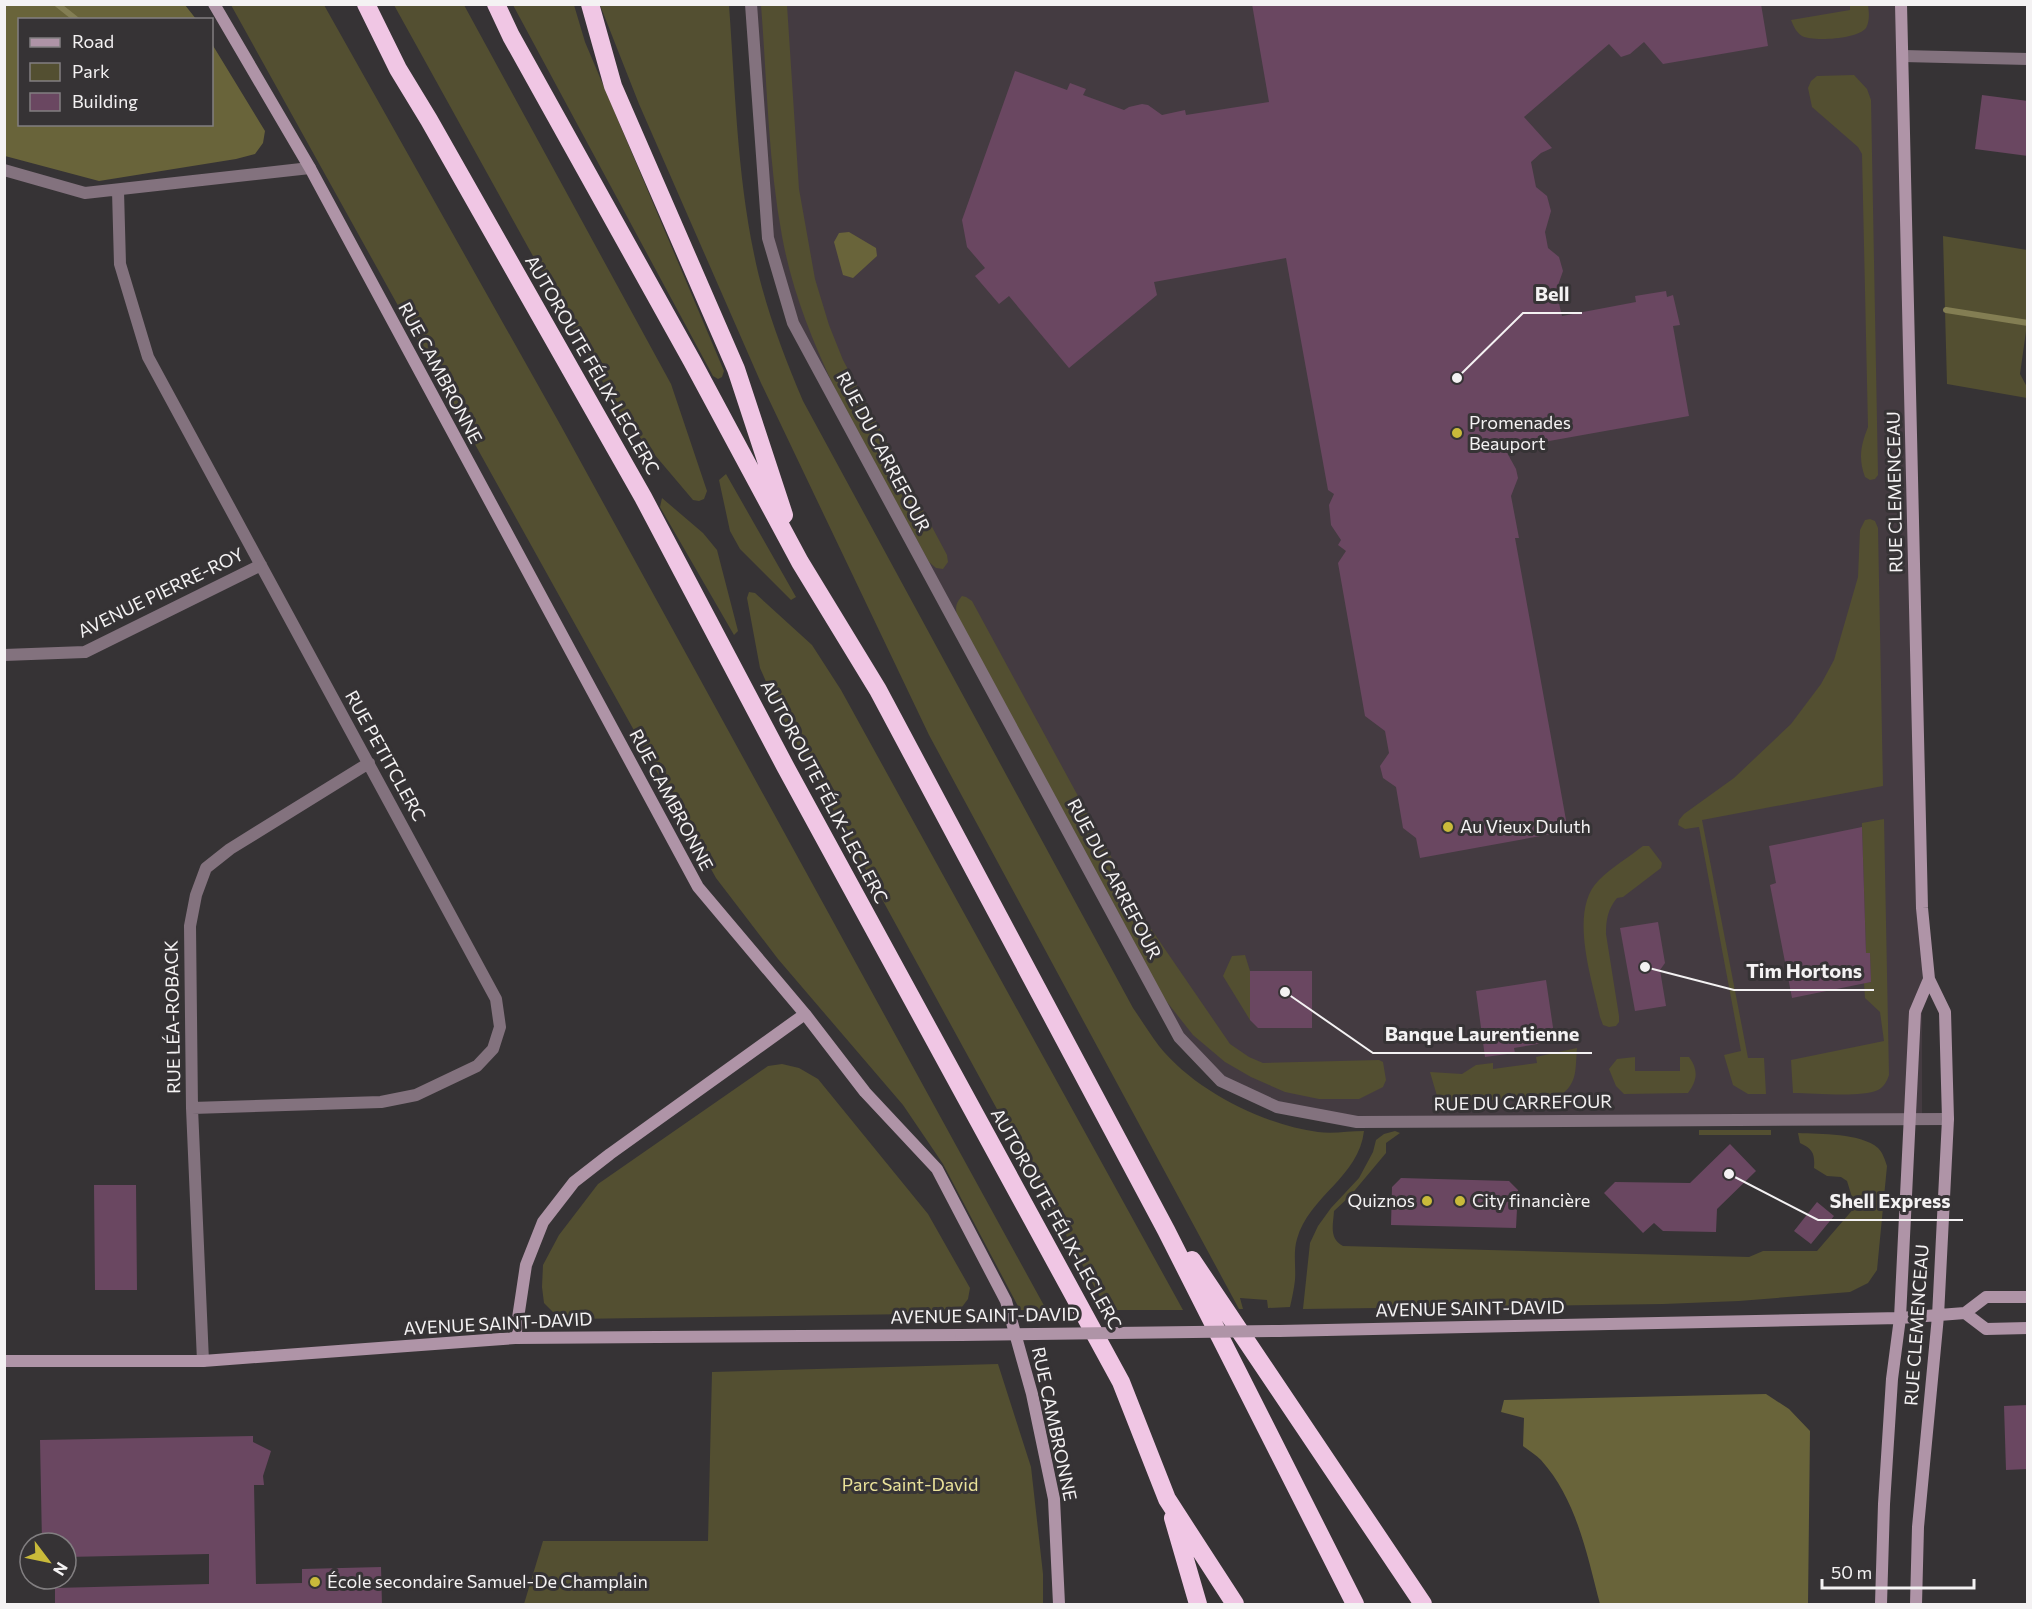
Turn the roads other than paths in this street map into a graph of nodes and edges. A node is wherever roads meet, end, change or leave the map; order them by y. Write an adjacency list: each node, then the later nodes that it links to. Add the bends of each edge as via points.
1 (214, 4): 9 (street, RUE CAMBRONNE)
2 (366, 4): 30 (highway, AUTOROUTE FÉLIX-LECLERC, via 398,69 643,497 1121,1382)
3 (496, 4): 12 (highway)
4 (590, 4): 12 (highway, via 613,86 736,369)
5 (751, 4): 19 (street, RUE DU CARREFOUR, via 768,238 793,323 1179,1037 1221,1081 1277,1107 1357,1122)
6 (1901, 4): 7 (street, RUE CLEMENCEAU)
7 (1903, 56): 8 (street); 16 (street, RUE CLEMENCEAU, via 1922,908)
8 (2028, 59)
9 (310, 168): 11 (street); 17 (street, RUE CAMBRONNE, via 698,886)
10 (4, 170): 11 (street, via 85,193)
11 (118, 191): 13 (street, RUE PETITCLERC, via 120,264 148,357)
12 (800, 562): 21 (highway, via 878,690)
13 (261, 565): 14 (street, AVENUE PIERRE-ROY, via 86,652); 15 (street, RUE PETITCLERC)
14 (4, 655)
15 (369, 763): 18 (street, RUE LÉA-ROBACK, via 206,868 190,926); 18 (street, RUE PETITCLERC, via 496,999 500,1027 493,1049 477,1066 416,1095 381,1102)
16 (1929, 979): 19 (street, RUE CLEMENCEAU, via 1915,1012); 20 (street, RUE CLEMENCEAU, via 1945,1012)
17 (805, 1014): 27 (street, via 574,1182 543,1222 526,1264); 31 (street, RUE CAMBRONNE, via 865,1092 937,1169 1006,1301 1032,1394 1054,1499)
18 (192, 1108): 29 (street, RUE LÉA-ROBACK)
19 (1910, 1119): 20 (street, RUE DU CARREFOUR); 25 (street, RUE CLEMENCEAU)
20 (1948, 1119): 24 (street, RUE CLEMENCEAU)
21 (1166, 1230): 34 (highway); 35 (highway, via 1186,1251)
22 (2028, 1297): 23 (street, AVENUE SAINT-DAVID, via 1986,1297)
23 (1965, 1313): 24 (street, AVENUE SAINT-DAVID); 26 (street, via 1986,1329)
24 (1938, 1316): 25 (street, AVENUE SAINT-DAVID); 37 (street, RUE CLEMENCEAU, via 1918,1527)
25 (1900, 1318): 27 (street, AVENUE SAINT-DAVID, bridge, via 1279,1331); 36 (street, RUE CLEMENCEAU, via 1892,1379)
26 (2028, 1328)
27 (514, 1338): 29 (street, AVENUE SAINT-DAVID)
28 (4, 1360): 29 (street, AVENUE SAINT-DAVID)
29 (203, 1361)
30 (1167, 1499): 32 (highway); 33 (highway, AUTOROUTE FÉLIX-LECLERC)
31 (1059, 1605)
32 (1198, 1605)
33 (1235, 1605)
34 (1355, 1605)
35 (1423, 1605)
36 (1881, 1605)
37 (1916, 1605)

